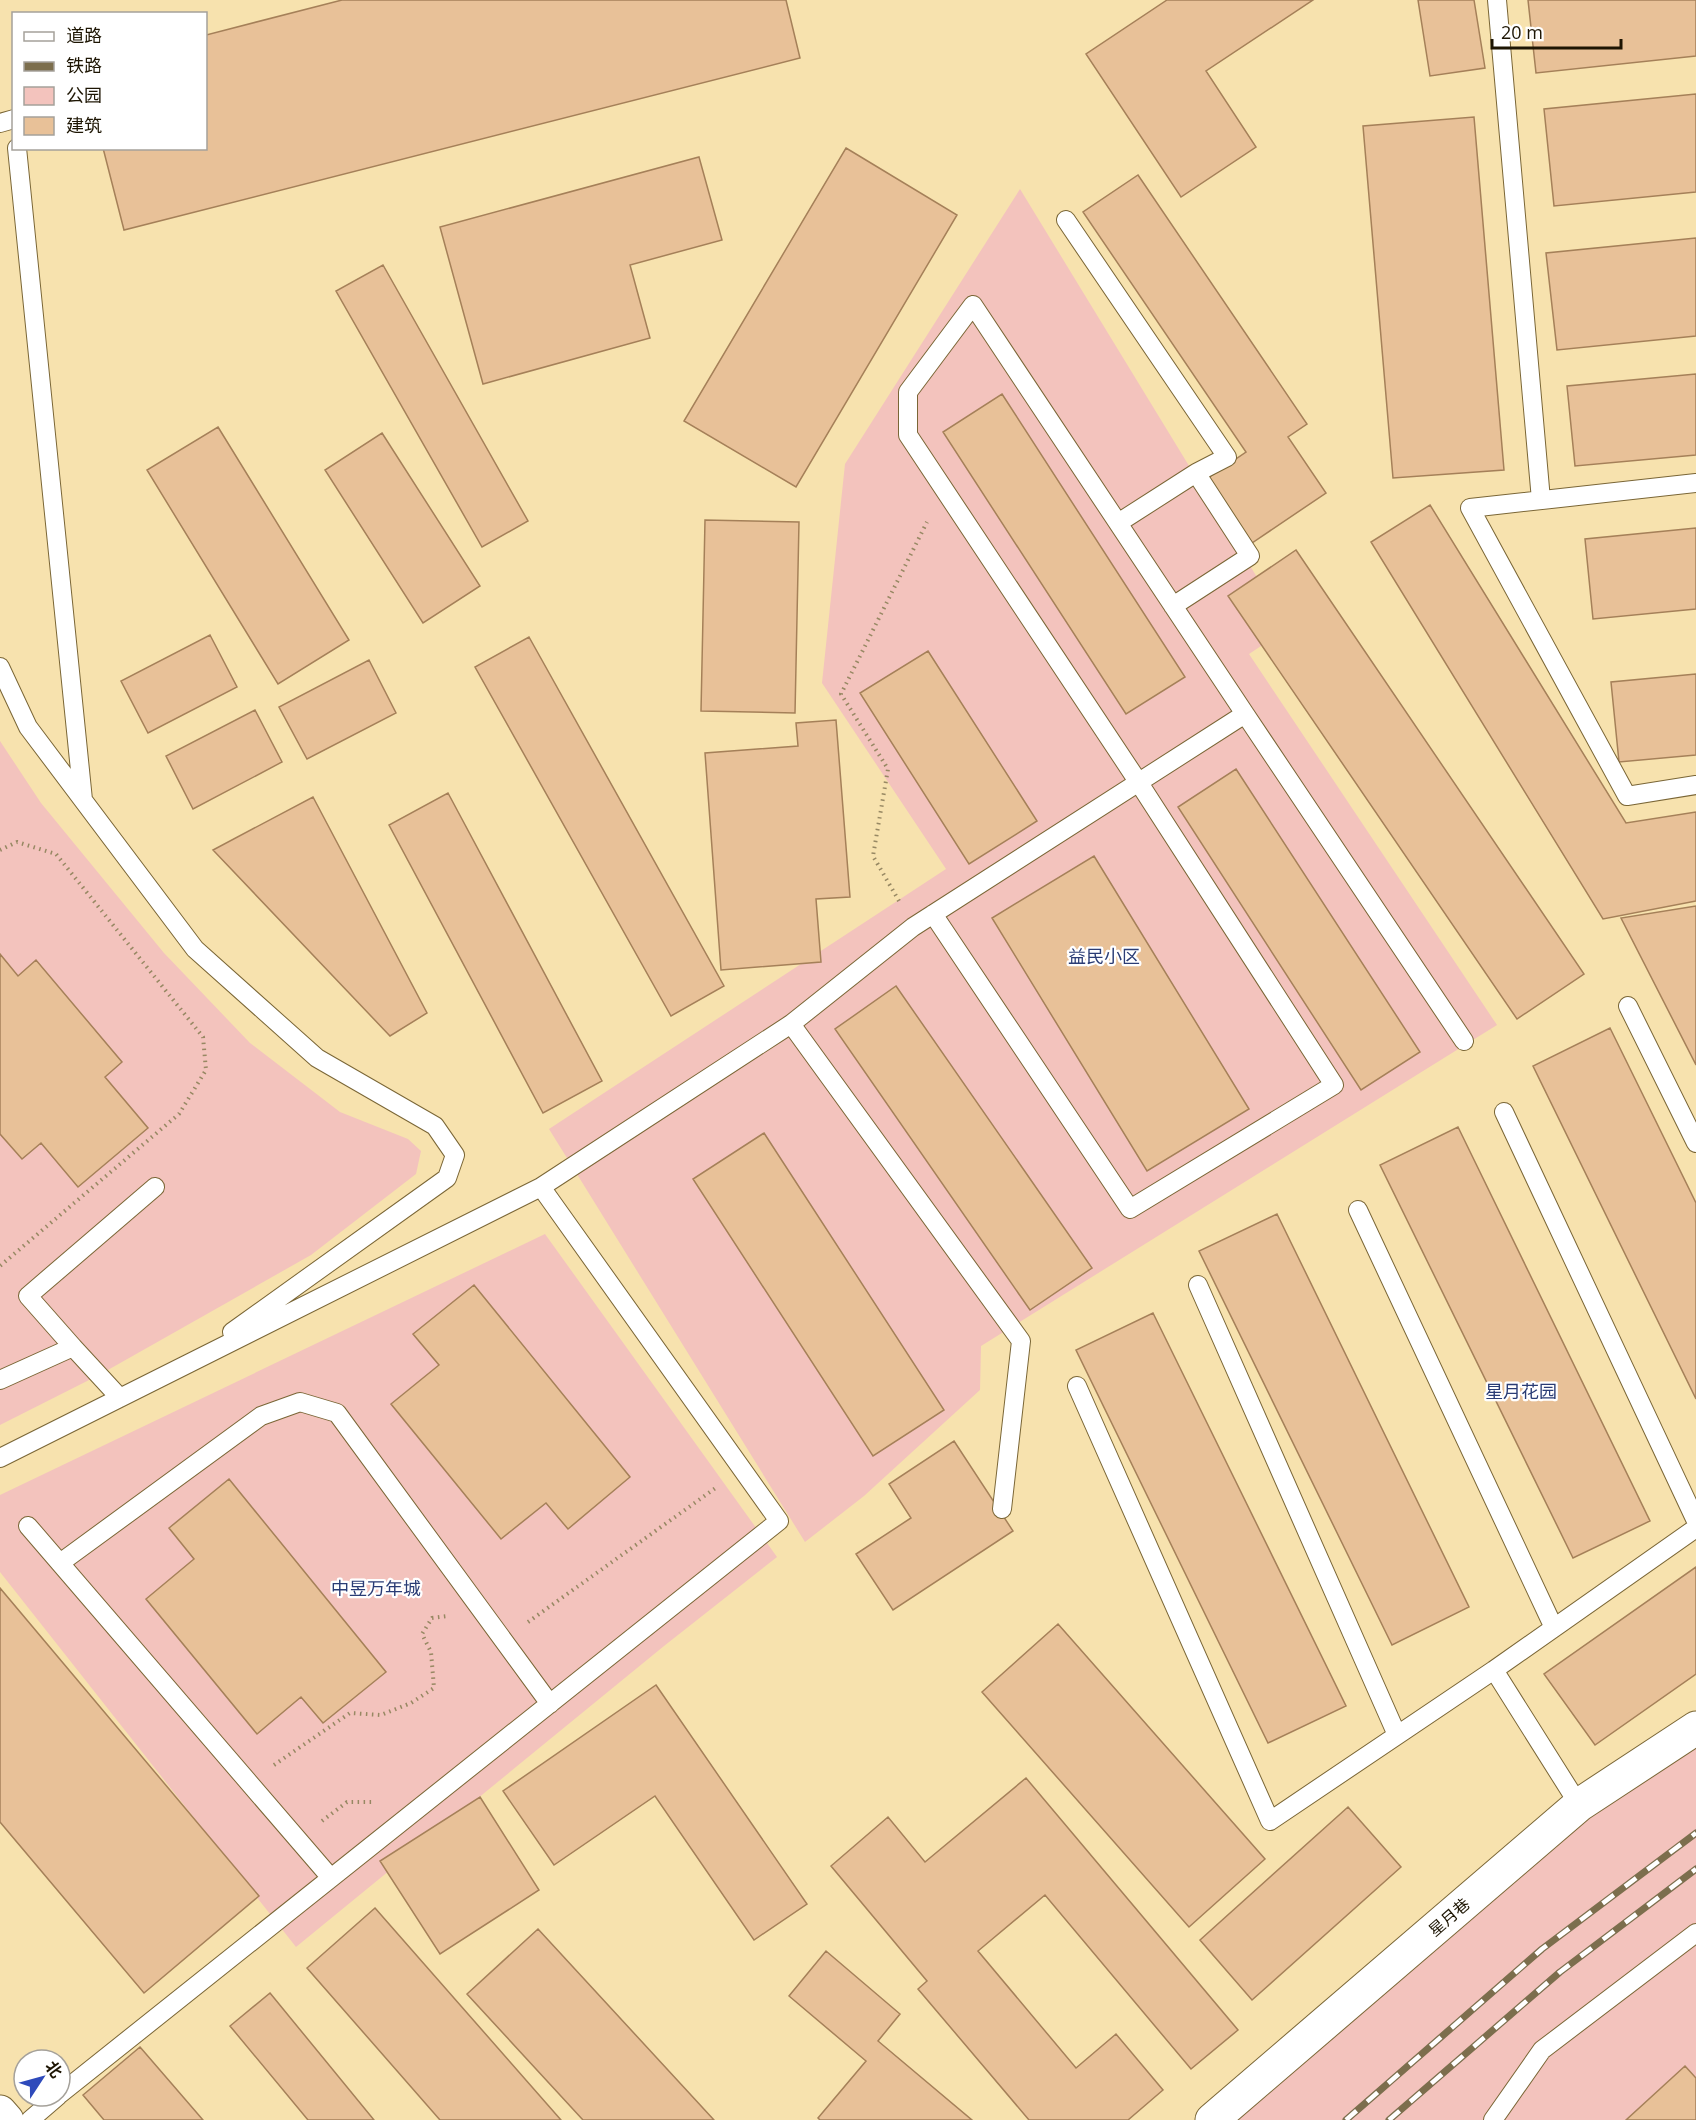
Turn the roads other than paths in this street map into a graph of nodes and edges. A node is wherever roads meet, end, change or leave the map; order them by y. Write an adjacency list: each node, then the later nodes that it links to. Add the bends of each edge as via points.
1 (1497, 0): 6 (lane)
2 (17, 150): 13 (lane)
3 (1066, 220): 4 (lane, via 1227,457)
4 (1196, 473): 7 (lane); 8 (lane, via 1250,556)
5 (1696, 483): 6 (lane)
6 (1542, 500): 12 (lane, via 1470,508 1627,796)
7 (1118, 523): 8 (lane); 11 (lane, via 973,305 908,392 908,435)
8 (1173, 606): 10 (lane)
9 (0, 667): 13 (lane, via 28,727)
10 (1245, 714): 11 (lane); 17 (lane)
11 (1139, 783): 14 (lane); 14 (lane, via 1334,1085 1130,1209)
12 (1696, 785)
13 (83, 801): 25 (lane, via 195,949 317,1058 435,1126 455,1155 447,1178)
14 (933, 914): 16 (lane)
15 (1628, 1006): 19 (lane)
16 (791, 1024): 21 (lane); 30 (lane, via 1021,1341)
17 (1464, 1041)
18 (1504, 1112): 31 (lane)
19 (1696, 1143)
20 (155, 1187): 24 (lane, via 28,1296)
21 (541, 1187): 25 (lane); 37 (lane, via 779,1521)
22 (1358, 1210): 35 (lane)
23 (1198, 1286): 39 (lane)
24 (73, 1347): 26 (lane); 28 (lane)
25 (184, 1366): 28 (lane)
26 (0, 1380)
27 (1077, 1386): 39 (lane, via 1270,1821)
28 (120, 1398): 29 (lane)
29 (0, 1458)
30 (1002, 1509)
31 (1696, 1521)
32 (28, 1526): 34 (lane)
33 (1696, 1528): 35 (lane)
34 (60, 1563): 37 (lane, via 261,1416 300,1402 337,1413); 41 (lane)
35 (1554, 1628): 36 (lane)
36 (1494, 1670): 39 (lane); 40 (lane)
37 (550, 1704): 41 (lane)
38 (1696, 1728): 40 (street, 星月巷)
39 (1397, 1735)
40 (1579, 1805): 48 (street, 星月巷)
41 (331, 1878): 43 (lane)
42 (1696, 1934): 49 (lane, via 1542,2050)
43 (72, 2085)
44 (44, 2108): 47 (lane)
45 (0, 2112): 46 (street)
46 (7, 2120)
47 (30, 2120)
48 (1212, 2120)
49 (1493, 2120)

